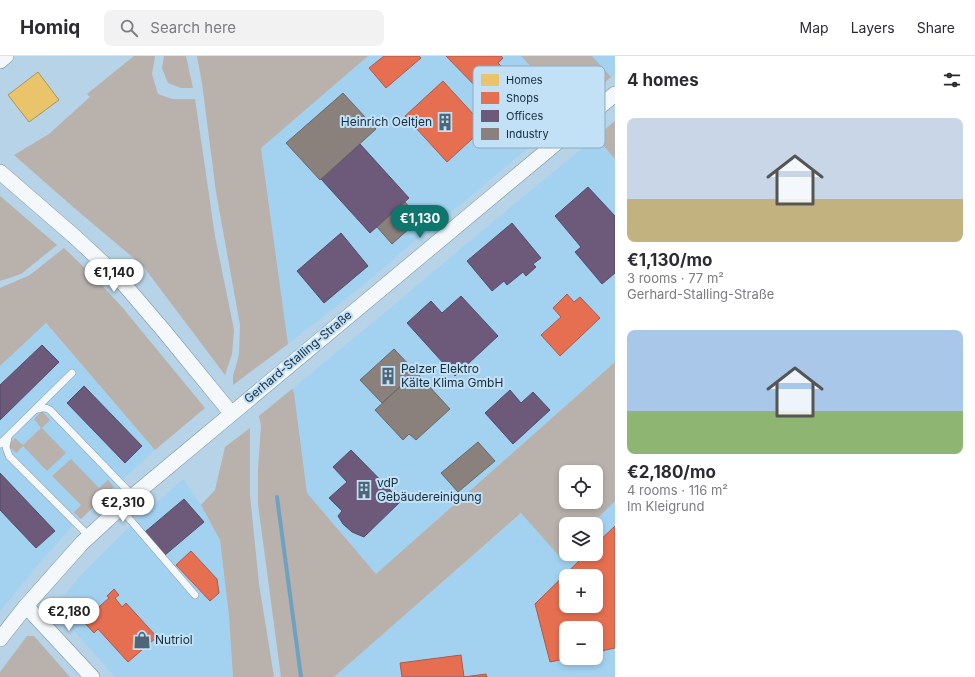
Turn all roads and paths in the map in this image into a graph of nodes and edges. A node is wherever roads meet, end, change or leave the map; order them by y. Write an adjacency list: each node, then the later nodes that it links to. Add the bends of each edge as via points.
1 (6, 56): 2 (street)
2 (0, 61)
3 (615, 94): 4 (street, Gerhard-Stalling-Straße)
4 (605, 102)
5 (550, 148): 9 (street, Gerhard-Stalling-Straße)
6 (0, 172): 9 (street, via 117,276)
7 (72, 373): 8 (lane)
8 (35, 410): 10 (lane); 12 (lane, via 50,410)
9 (231, 413): 12 (street, Gerhard-Stalling-Straße)
10 (8, 436): 11 (lane); 14 (lane, via 6,447 9,456)
11 (0, 444)
12 (133, 496): 13 (street, Gerhard-Stalling-Straße)
13 (120, 508): 14 (street, Gerhard-Stalling-Straße); 15 (lane)
14 (89, 536): 16 (street, Gerhard-Stalling-Straße)
15 (195, 595)
16 (26, 606): 17 (street, Gerhard-Stalling-Straße); 18 (street)
17 (0, 639)
18 (92, 677)

